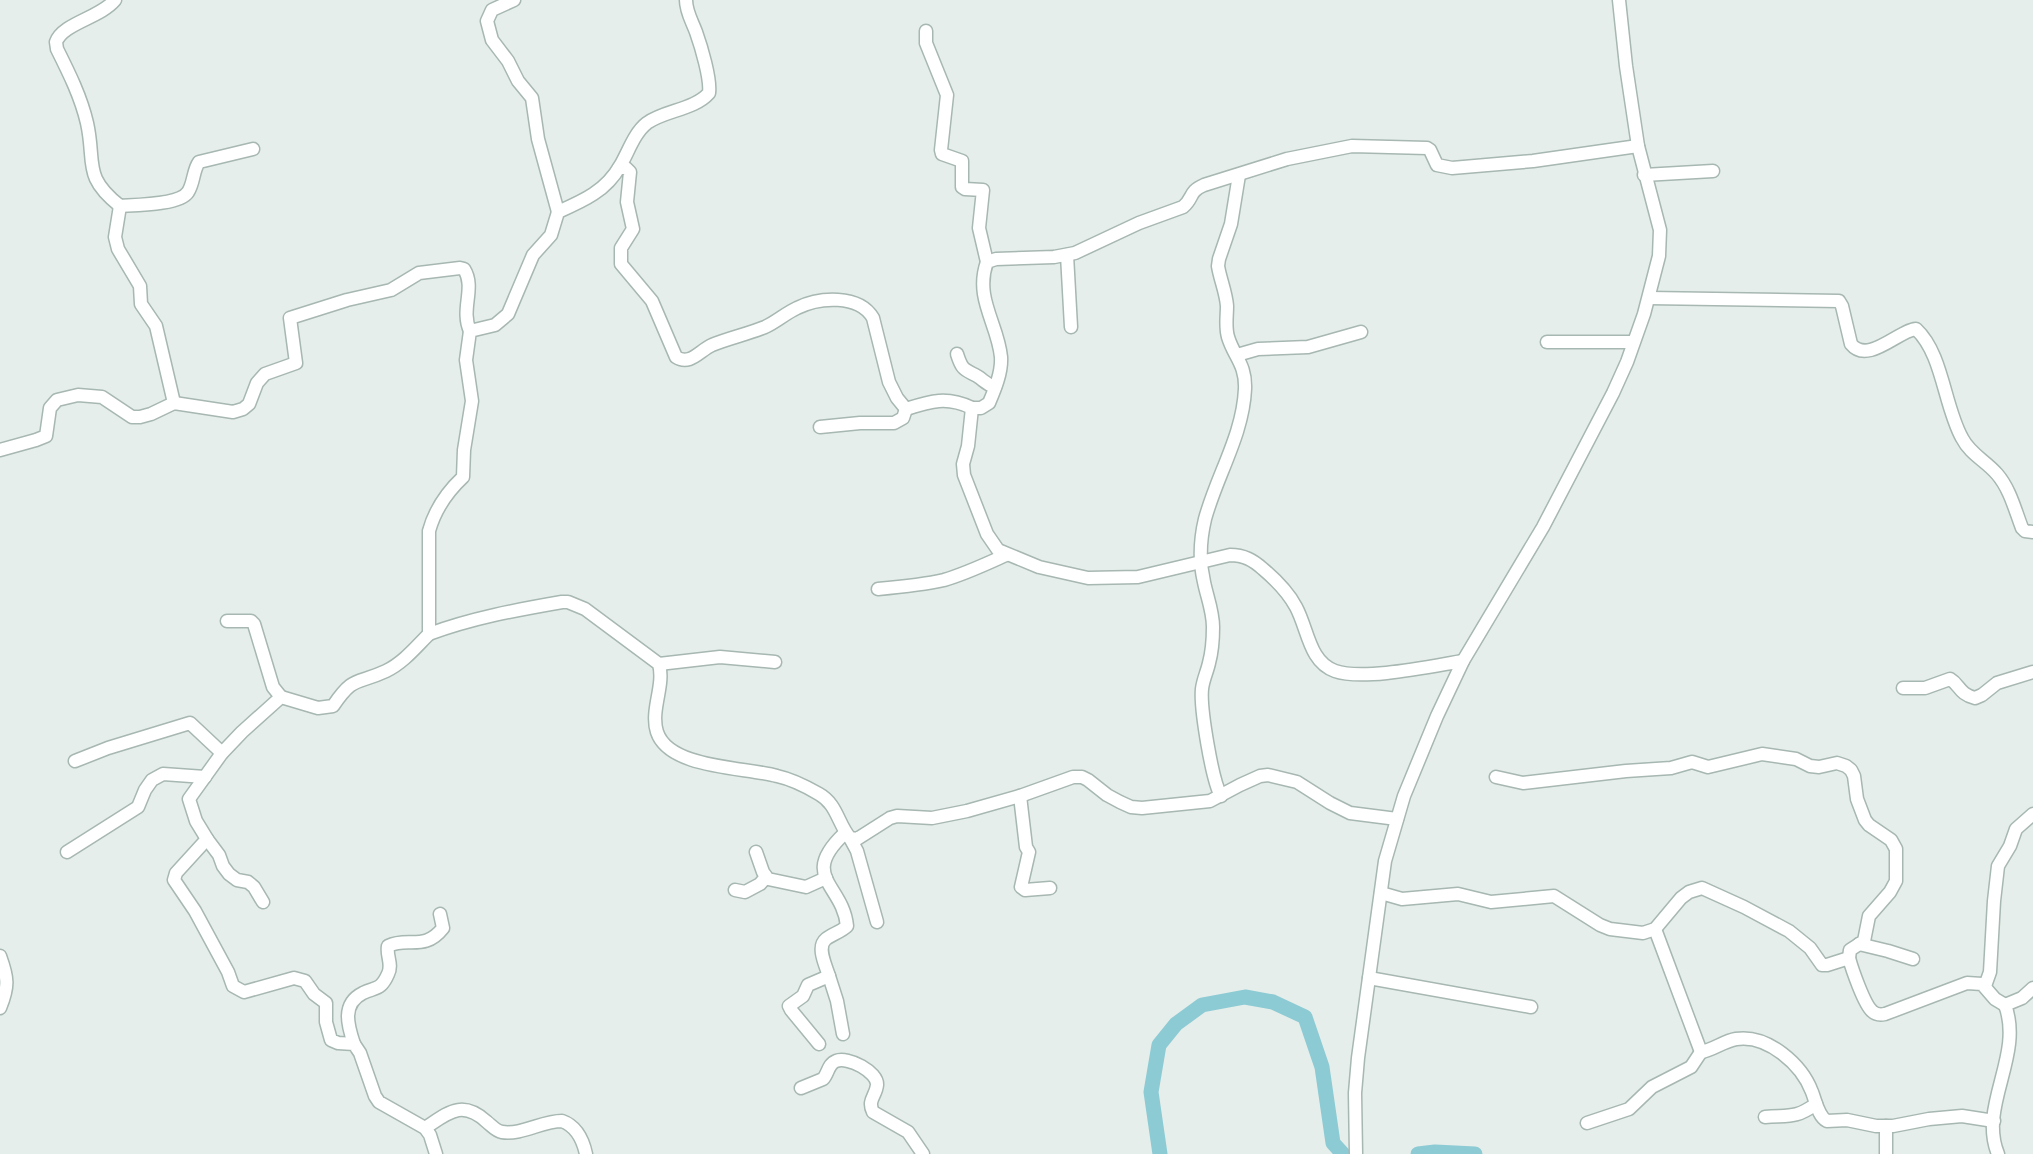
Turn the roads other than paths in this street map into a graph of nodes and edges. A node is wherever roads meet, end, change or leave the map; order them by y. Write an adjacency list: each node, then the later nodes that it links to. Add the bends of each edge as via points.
1 (115, 0): 12 (street, via 104,11 62,32 56,42 80,99 93,174 101,189)
2 (514, 0): 13 (street, via 492,10 487,26 492,40 532,98 538,140)
3 (686, 0): 8 (street, via 709,80 709,93 702,100 642,127)
4 (1619, 0): 6 (street)
5 (926, 31): 15 (street, via 926,43 947,95 940,150 962,161 962,187 983,190 979,228)
6 (1638, 146): 10 (street, via 1447,168 1437,165 1429,148 1359,146 1287,159); 11 (street)
7 (253, 148): 12 (street, via 199,162 187,194 180,199)
8 (619, 168): 13 (street, via 596,195); 27 (street, via 630,172 627,202 633,224 632,233 621,248 621,264 652,301 676,357 691,360 712,346 768,326 817,301 859,304 873,318 889,382)
9 (1713, 171): 11 (street)
10 (1239, 175): 14 (street, via 1195,189 1183,207); 23 (street, via 1231,224 1218,266 1227,306 1227,336)
11 (1644, 175): 16 (street, via 1660,236)
12 (120, 206): 25 (street, via 115,237 118,249 140,286 141,304 156,326)
13 (558, 212): 18 (street, via 551,236 533,255 508,314 495,325)
14 (1066, 255): 15 (street); 17 (street)
15 (987, 262): 24 (street, via 984,291 1001,363)
16 (1649, 298): 21 (street); 30 (street, via 1838,301 1851,344 1860,350 1874,349 1916,329 1938,367 1948,406 1962,438 2001,479 2022,528)
17 (1071, 327)
18 (470, 331): 25 (street, via 465,316 469,291 466,271 460,268 419,273 391,290 290,318 296,363 265,374 243,409 233,412); 35 (street, via 466,360 471,401 463,477 446,494 429,531)
19 (1361, 332): 23 (street, via 1308,347 1258,349)
20 (1547, 342): 21 (street)
21 (1633, 342): 36 (street, via 1613,393 1542,527)
22 (957, 354): 24 (street, via 964,370)
23 (1237, 355): 32 (street, via 1245,387 1242,419 1205,518)
24 (995, 387): 26 (street, via 988,405)
25 (174, 402): 29 (street, via 151,414 132,417 102,397 78,395 57,400 50,408 46,436)
26 (972, 408): 27 (street, via 944,400); 31 (street, via 964,475 990,542)
27 (906, 409): 28 (street, via 903,418 894,423)
28 (820, 427)
29 (0, 450)
30 (2033, 532)
31 (1006, 555): 32 (street, via 1088,578 1138,577); 33 (street, via 944,579)
32 (1200, 562): 36 (street, via 1237,555 1255,562 1276,580 1296,607 1316,656 1337,672 1385,673); 47 (street, via 1213,627 1202,698 1212,773)
33 (878, 589)
34 (227, 621): 41 (street, via 254,624 273,687)
35 (429, 634): 38 (street, via 496,613 568,602 585,609); 41 (street, via 400,662 344,689 333,706 318,708)
36 (1463, 661): 49 (street, via 1422,751)
37 (775, 662): 38 (street, via 720,657)
38 (659, 664): 50 (street, via 657,733 673,752 689,759 778,776 809,788 835,809)
39 (2033, 672): 40 (street, via 1997,683 1975,698 1960,692 1950,679 1925,688)
40 (1903, 688)
41 (281, 697): 42 (street)
42 (222, 753): 43 (street, via 190,723); 44 (street)
43 (75, 761)
44 (205, 777): 51 (street, via 189,803); 52 (street, via 163,774 152,780 138,807)
45 (1496, 777): 63 (street, via 1523,783 1671,768 1692,762 1708,767 1762,754 1796,759 1810,766 1846,766 1854,776 1864,820 1891,840 1896,849 1898,873 1895,884 1869,916)
46 (1020, 796): 47 (street, via 1077,776 1131,807 1200,803); 50 (street, via 942,817 890,818 857,839); 56 (street, via 1029,852 1021,887)
47 (1221, 796): 49 (street, via 1260,776 1277,776 1297,782 1350,813)
48 (2033, 814): 69 (street, via 2016,829 1999,862 1990,972)
49 (1397, 819): 58 (street)
50 (848, 836): 55 (street, via 826,855); 61 (street, via 857,851)
51 (207, 839): 59 (street, via 231,876 248,882); 75 (street, via 174,880 228,972 232,986 244,992 301,979 326,1004 332,1040)
52 (68, 852)
53 (756, 852): 54 (street)
54 (766, 877): 55 (street, via 806,886); 57 (street, via 745,892)
55 (826, 878): 67 (street, via 847,924 822,945)
56 (1050, 888)
57 (735, 890)
58 (1381, 893): 62 (street, via 1402,899 1458,894 1491,902 1554,896 1610,929 1643,933); 68 (street)
59 (263, 902)
60 (440, 914): 75 (street, via 443,928 431,938 422,943 388,946 391,961 387,977 376,990 357,997 348,1010)
61 (877, 922)
62 (1655, 930): 65 (street, via 1682,898 1702,888 1789,931 1810,948 1823,966); 77 (street)
63 (1859, 945): 65 (street, via 1850,950); 66 (street)
64 (0, 956): 73 (street, via 7,975 7,990)
65 (1849, 958): 69 (street, via 1866,1002 1877,1014 1967,983)
66 (1913, 959)
67 (830, 976): 74 (street); 76 (street, via 808,985 803,996 789,1006)
68 (1369, 978): 72 (street); 85 (street, via 1355,1092)
69 (1985, 986): 71 (street)
70 (2033, 988): 71 (street)
71 (2005, 1005): 81 (street, via 2011,1034)
72 (1532, 1007)
73 (0, 1008)
74 (843, 1034)
75 (354, 1044): 84 (street, via 379,1102)
76 (819, 1044)
77 (1701, 1052): 79 (street, via 1737,1039 1774,1049 1798,1067); 82 (street, via 1694,1065 1652,1087 1629,1109)
78 (801, 1088): 88 (street, via 823,1079 837,1060 860,1065 877,1082 870,1103 873,1112 908,1132)
79 (1816, 1104): 80 (street, via 1790,1117); 83 (street, via 1827,1121)
80 (1765, 1117)
81 (1994, 1121): 83 (street, via 1949,1116); 90 (street)
82 (1587, 1123)
83 (1886, 1126): 89 (street)
84 (425, 1128): 86 (street); 87 (street, via 461,1109 478,1114 503,1132 562,1121 574,1128)
85 (1356, 1151)
86 (436, 1154)
87 (586, 1154)
88 (923, 1154)
89 (1886, 1154)
90 (1998, 1154)

